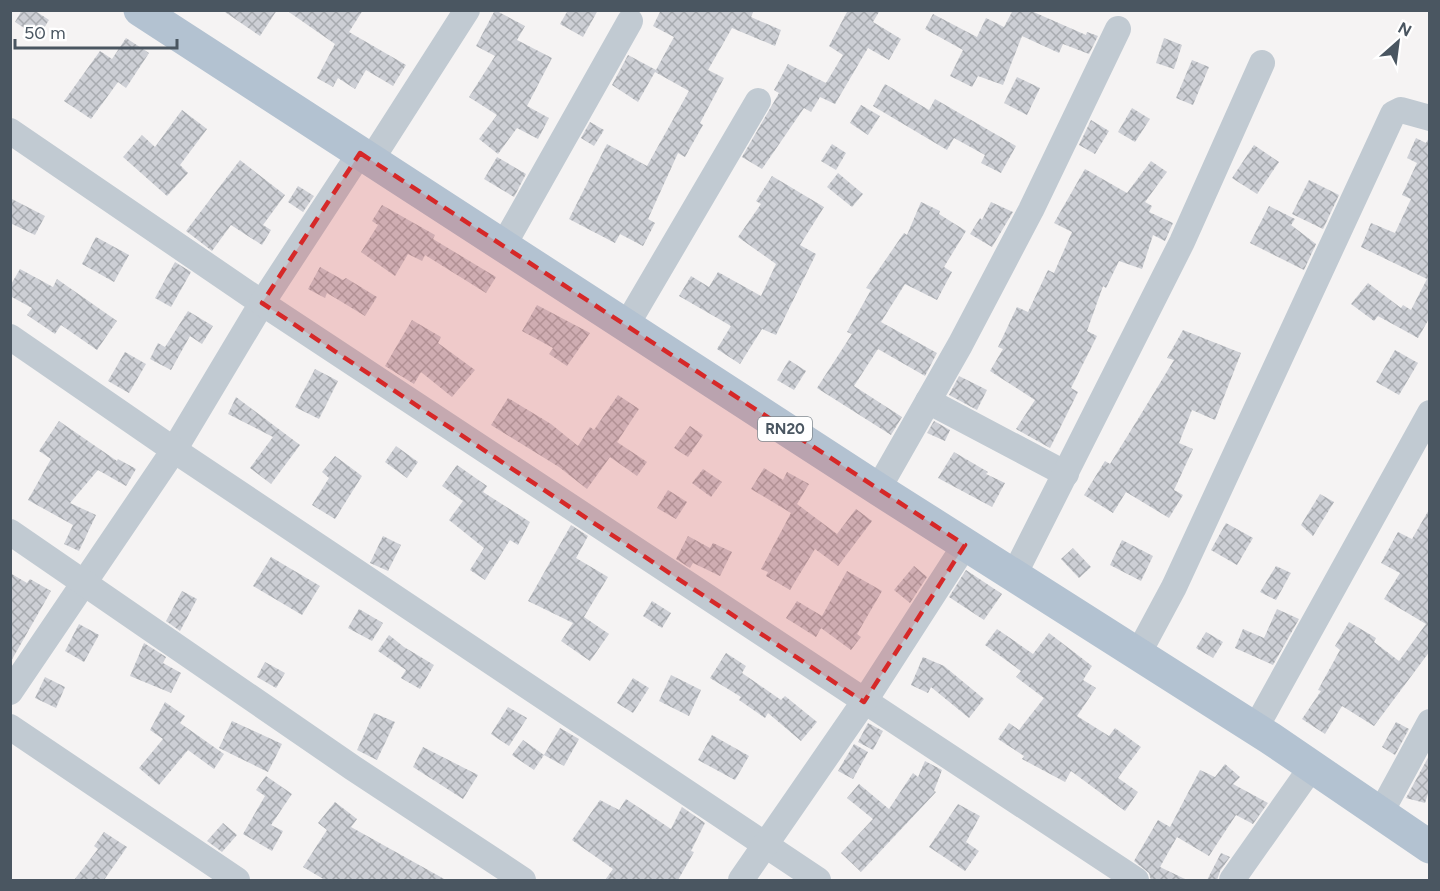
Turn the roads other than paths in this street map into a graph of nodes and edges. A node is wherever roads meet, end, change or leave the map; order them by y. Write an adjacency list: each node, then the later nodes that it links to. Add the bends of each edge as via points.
1 (140, 10): 9 (main road, RN20)
2 (467, 10): 9 (street)
3 (630, 21): 10 (street)
4 (1118, 29): 14 (street, via 1031,210)
5 (1262, 63): 17 (street, via 1182,242)
6 (758, 101): 12 (street)
7 (1430, 118): 23 (street, via 1408,110 1393,114 1174,587)
8 (10, 131): 11 (street)
9 (366, 157): 10 (main road, RN20); 11 (street)
10 (503, 246): 12 (main road, RN20)
11 (262, 303): 16 (street); 25 (street)
12 (626, 326): 18 (main road, RN20)
13 (10, 337): 16 (street)
14 (928, 401): 17 (street); 18 (street)
15 (1430, 413): 28 (street)
16 (174, 450): 22 (street); 31 (street)
17 (1066, 474): 21 (street)
18 (878, 489): 20 (main road, RN20)
19 (10, 532): 22 (street)
20 (965, 545): 21 (main road, RN20); 25 (street)
21 (1014, 575): 23 (main road, RN20)
22 (84, 581): 24 (street); 34 (street, via 353,768)
23 (1138, 654): 28 (main road, RN20)
24 (10, 692)
25 (864, 702): 31 (street); 37 (street)
26 (1430, 722): 30 (street)
27 (10, 727): 33 (street)
28 (1255, 729): 29 (main road, RN20)
29 (1311, 768): 30 (main road, RN20); 38 (street)
30 (1380, 813): 32 (main road, RN20)
31 (765, 845): 35 (street); 36 (street)
32 (1430, 847)
33 (237, 880)
34 (523, 880)
35 (741, 880)
36 (818, 880)
37 (1136, 880)
38 (1232, 880)

